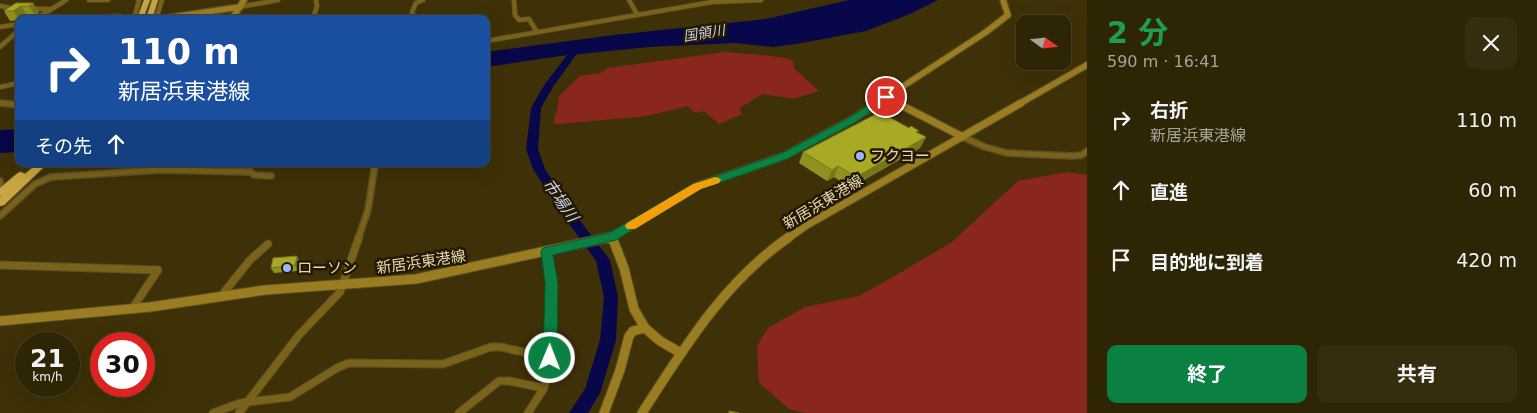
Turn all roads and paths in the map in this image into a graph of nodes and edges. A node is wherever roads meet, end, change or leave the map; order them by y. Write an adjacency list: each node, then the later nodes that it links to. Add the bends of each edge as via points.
1 (66, 0): 18 (street)
2 (89, 0): 3 (street)
3 (108, 0)
4 (139, 0): 21 (street)
5 (147, 0): 22 (highway)
6 (155, 0): 23 (highway)
7 (162, 0): 24 (street)
8 (244, 0): 17 (main road)
9 (278, 0): 17 (street)
10 (316, 0): 27 (street)
11 (423, 0): 28 (street, via 414,6)
12 (514, 0): 31 (street, via 515,15 519,20 528,19)
13 (630, 0): 19 (street)
14 (761, 0): 19 (street, via 712,2)
15 (1003, 0): 38 (main road, 新居浜東港線, via 1008,15)
16 (0, 6): 18 (street)
17 (240, 7): 25 (main road); 26 (main road)
18 (51, 9): 20 (street)
19 (637, 14): 31 (street)
20 (42, 15)
21 (135, 15)
22 (141, 15)
23 (150, 15)
24 (158, 15)
25 (185, 15)
26 (235, 15)
27 (314, 15)
28 (414, 15)
29 (15, 25): 30 (street)
30 (0, 27)
31 (538, 32): 33 (street)
32 (15, 34): 34 (street)
33 (490, 40)
34 (0, 47)
35 (1087, 64): 41 (main road, 新居浜東港線)
36 (15, 83): 37 (street)
37 (0, 87)
38 (886, 97): 41 (main road); 51 (main road, 新居浜東港線, via 850,121 784,156 697,186)
39 (0, 103): 40 (street)
40 (15, 105)
41 (963, 137): 42 (street, via 1007,153 1082,156); 60 (main road, 新居浜東港線, via 771,250 716,304)
42 (1087, 151)
43 (375, 167): 55 (street, via 368,210)
44 (30, 169): 48 (highway); 49 (highway)
45 (271, 176): 50 (street, via 251,172 160,170 51,177 35,184)
46 (0, 181): 47 (street)
47 (0, 185)
48 (0, 193)
49 (0, 203)
50 (0, 216)
51 (608, 238): 53 (main road, 新居浜東港線); 59 (main road, via 624,268 634,309)
52 (268, 244): 56 (street, via 250,260)
53 (549, 251): 55 (main road, 新居浜東港線, via 416,279); 61 (street)
54 (0, 266): 57 (street, via 158,270)
55 (342, 285): 56 (main road, 新居浜東港線, via 265,290); 63 (street, via 340,292 299,335)
56 (221, 297): 57 (main road, 新居浜東港線)
57 (132, 309): 58 (main road, 新居浜東港線)
58 (0, 321)
59 (645, 328): 60 (main road); 68 (main road, via 633,331 629,336)
60 (681, 353): 69 (main road, 新居浜東港線)
61 (550, 358): 62 (street); 63 (street, via 491,347 437,364 349,363 290,397)
62 (544, 388): 66 (street, via 498,381); 67 (street)
63 (246, 402): 64 (street); 65 (street)
64 (213, 413)
65 (239, 413)
66 (459, 413)
67 (528, 413)
68 (604, 413)
69 (642, 413)

